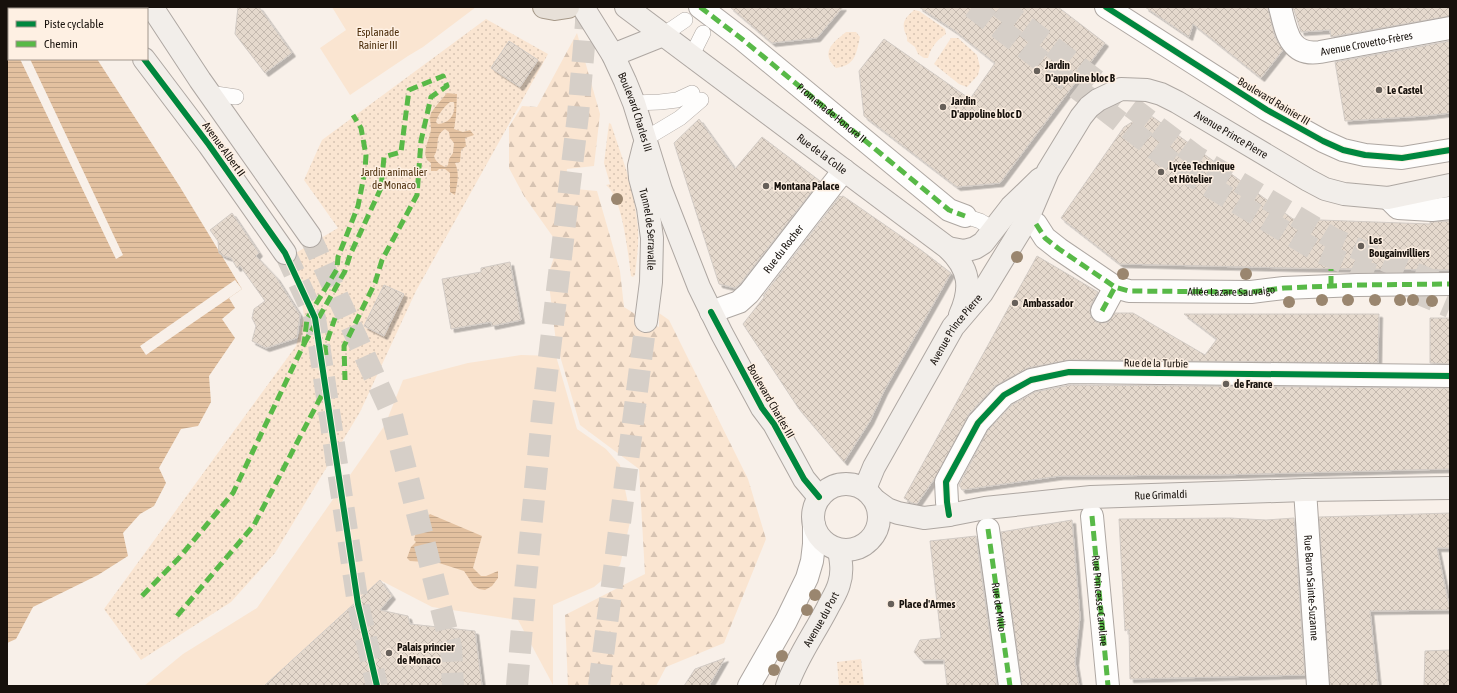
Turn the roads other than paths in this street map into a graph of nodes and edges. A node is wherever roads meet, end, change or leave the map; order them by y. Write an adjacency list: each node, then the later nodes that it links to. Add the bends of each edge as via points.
1 (152, 7): 15 (main road, Avenue Albert II)
2 (544, 7): 3 (main road)
3 (568, 7)
4 (583, 7): 12 (main road, Boulevard Charles III)
5 (626, 7): 11 (main road, Rue de la Colle)
6 (1108, 7): 19 (street, Boulevard Rainier III, via 1267,110 1343,150 1402,158)
7 (1280, 7): 9 (street, Avenue Crovetto-Frères, via 1288,37 1299,49 1309,53)
8 (692, 13): 11 (lane); 25 (street, Promenade Honoré II, via 742,39 949,210)
9 (1450, 28)
10 (702, 33): 13 (lane)
11 (663, 36): 12 (main road); 13 (main road, Rue de la Colle)
12 (613, 55): 17 (main road, Boulevard Charles III)
13 (691, 57): 20 (main road, Rue de la Colle)
14 (145, 60): 30 (main road, Avenue Albert II)
15 (209, 93): 16 (lane); 28 (main road, Avenue Albert II)
16 (236, 97)
17 (634, 103): 18 (main road, Boulevard Charles III); 18 (lane, via 696,96 680,118)
18 (645, 139): 34 (main road, Boulevard Charles III, via 679,239); 35 (main road, Tunnel de Serravalle, via 639,166 652,238 651,282)
19 (1450, 150)
20 (844, 170): 29 (main road, Rue de la Colle); 34 (street, Rue du Rocher, via 749,293 739,302)
21 (1048, 171): 23 (main road, Avenue Prince Pierre, via 1089,107 1109,93 1120,89 1147,90 1177,102 1325,189 1344,194); 27 (main road, Avenue Prince Pierre, via 1012,208); 36 (main road, Avenue Prince Pierre, via 1028,218 982,293)
22 (1450, 185): 23 (main road, Avenue Prince Pierre)
23 (1388, 198): 24 (street, via 1398,208)
24 (1450, 208)
25 (965, 216): 27 (lane)
26 (1036, 224): 32 (street, Allée Lazare Sauvaigo, via 1045,238)
27 (995, 230): 29 (main road, Avenue Prince Pierre, via 975,248 964,251)
28 (310, 236)
29 (948, 248): 36 (main road, Rue de la Colle, via 965,270 968,284 966,299)
30 (285, 253)
31 (1450, 284): 32 (street, Allée Lazare Sauvaigo, via 1331,277 1284,288 1251,292 1129,291)
32 (1115, 287): 33 (street)
33 (1102, 311)
34 (711, 312): 41 (main road, Boulevard Charles III, via 762,408 774,424 806,482)
35 (646, 321)
36 (953, 327): 40 (main road, Avenue Prince Pierre, via 874,467)
37 (1450, 376): 42 (street, Rue de la Turbie, via 1069,372 1031,380 1004,395 978,423 946,482)
38 (1450, 488): 39 (main road, Rue Grimaldi)
39 (1305, 490): 42 (main road, Rue Grimaldi, via 1091,497 985,508); 52 (street, Rue Baron Sainte-Suzanne)
40 (870, 495): 41 (main road, via 855,485 842,484 829,488); 42 (main road, Rue Grimaldi, via 887,509 898,514 924,518); 46 (main road, via 880,514 875,534 859,548)
41 (819, 497): 44 (main road, via 813,510)
42 (949, 515)
43 (1092, 516): 51 (street, Rue Princesse Caroline)
44 (814, 524): 46 (main road, via 823,541); 47 (street, via 812,561)
45 (988, 529): 50 (street, Rue de Millo)
46 (836, 549): 47 (street); 49 (main road, Avenue du Port, via 841,562 839,584 792,670)
47 (800, 594): 48 (street)
48 (749, 686)
49 (788, 686)
50 (1010, 686)
51 (1108, 686)
52 (1318, 686)

